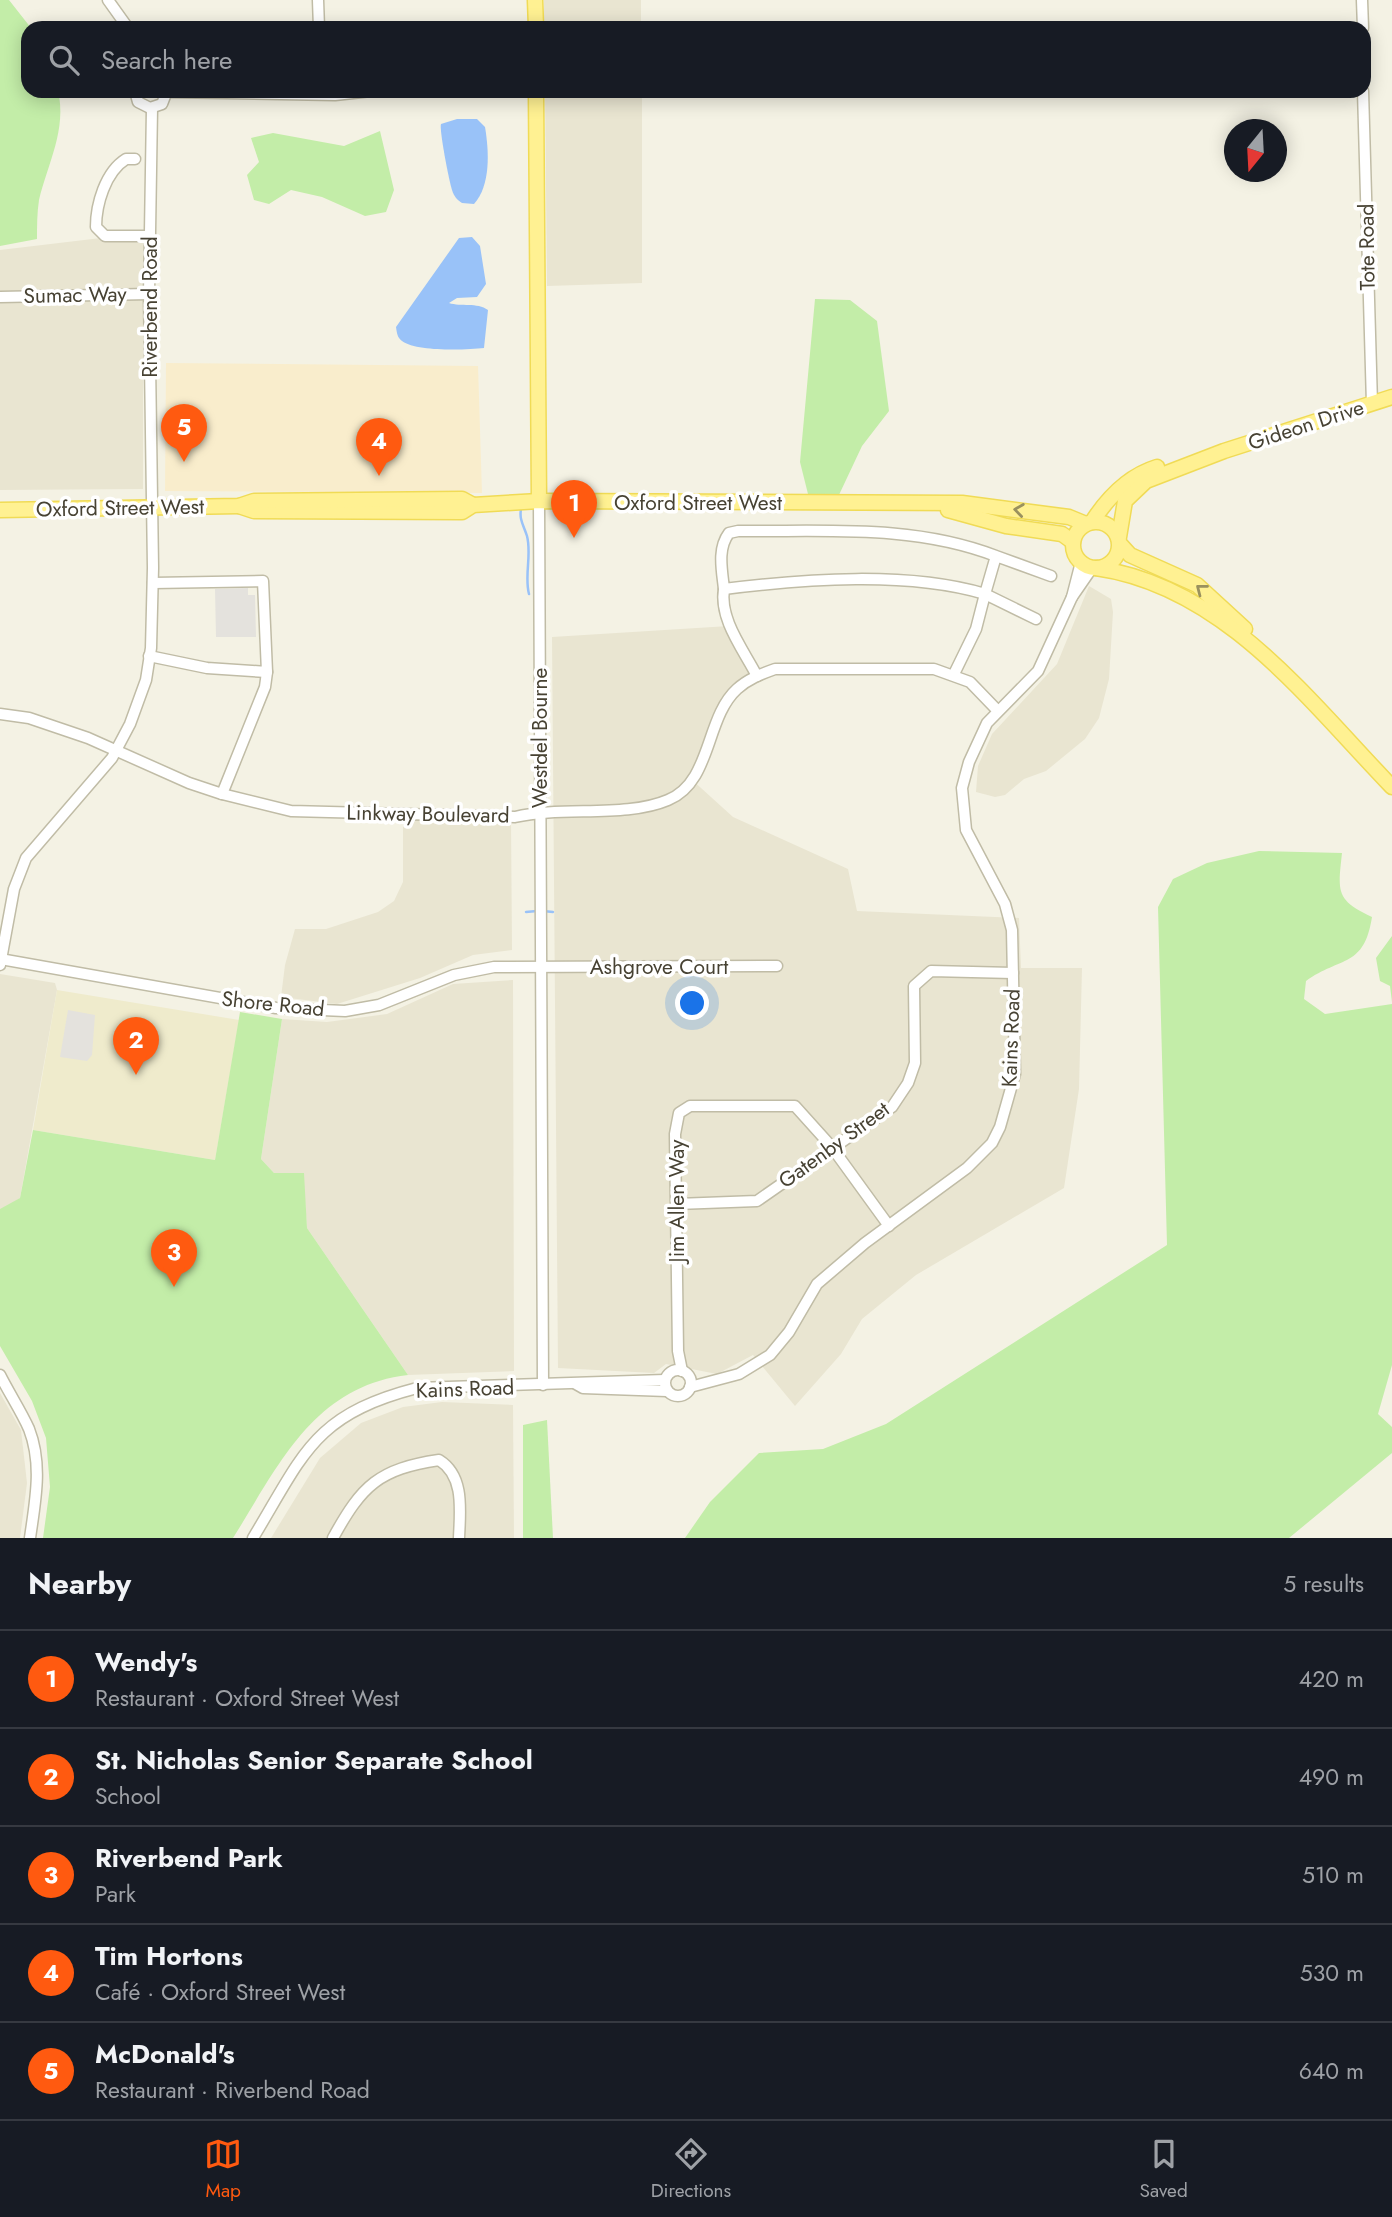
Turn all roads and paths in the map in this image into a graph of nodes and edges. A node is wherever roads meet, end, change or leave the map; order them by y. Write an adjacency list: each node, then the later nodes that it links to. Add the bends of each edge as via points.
1 (108, 0): 5 (street)
2 (318, 0): 6 (street)
3 (535, 0): 7 (main road)
4 (1362, 0): 8 (street)
5 (123, 21)
6 (319, 21)
7 (536, 21)
8 (1363, 21)
9 (137, 98): 13 (street)
10 (164, 98): 13 (street)
11 (536, 98): 21 (main road, Westdel Bourne)
12 (1363, 98): 19 (street, Tote Road)
13 (152, 108): 15 (street, Riverbend Road)
14 (135, 159): 15 (street, via 126,159 115,171 98,201 96,228 104,236)
15 (150, 236): 16 (street, Riverbend Road)
16 (149, 294): 17 (street, Sumac Way); 23 (street, Riverbend Road)
17 (0, 296)
18 (1392, 397): 19 (main road, Gideon Drive)
19 (1372, 404): 20 (main road, Gideon Drive)
20 (1220, 454): 25 (main road, Gideon Drive, via 1137,473); 26 (main road, Gideon Drive, via 1146,481 1125,501)
21 (539, 502): 22 (main road, Oxford Street West); 23 (main road, Oxford Street West, via 473,505 462,512); 45 (street, Westdel Bourne)
22 (922, 504): 25 (main road, Oxford Street West, one-way to 22, via 1016,509); 27 (main road, Oxford Street West, via 1006,526 1062,534)
23 (151, 506): 24 (main road, Oxford Street West); 31 (street, Riverbend Road)
24 (0, 510)
25 (1089, 523): 26 (main road, via 1111,526); 27 (main road, via 1079,529)
26 (1119, 541): 29 (main road, via 1110,564); 35 (main road, one-way to 26, via 1254,637 1197,585 1130,555)
27 (1073, 542): 29 (main road, via 1074,553)
28 (996, 556): 30 (street); 32 (street, via 971,546 894,531 738,531 729,533 722,548); 33 (street)
29 (1090, 566): 35 (main road, via 1125,572 1177,593); 40 (street, Kains Road, via 1038,671)
30 (1051, 576)
31 (153, 583): 36 (street, Riverbend Road); 37 (street, via 263,581)
32 (724, 589): 33 (street, via 788,581 932,581); 39 (street, via 726,617)
33 (985, 594): 34 (street); 38 (street, via 976,629)
34 (1036, 619)
35 (1265, 654): 43 (main road)
36 (149, 656): 37 (street, via 207,668); 42 (street, Riverbend Road, via 138,705)
37 (267, 673): 44 (street)
38 (954, 674): 39 (street, Linkway Boulevard, via 934,669 775,669); 40 (street, Linkway Boulevard, via 970,681)
39 (757, 676): 45 (street, Linkway Boulevard, via 728,701 693,780 670,800 642,808)
40 (997, 710): 50 (street, Kains Road, via 969,762 962,803 966,830 1005,904 1012,930)
41 (0, 714): 42 (street, Linkway Boulevard, via 88,737)
42 (115, 752): 44 (street, Linkway Boulevard); 46 (street, Riverbend Road, via 26,858 16,881)
43 (1392, 787)
44 (222, 794): 45 (street, Linkway Boulevard, via 307,812 515,817)
45 (540, 811): 49 (street, Westdel Bourne)
46 (0, 960): 47 (street, Riverbend Road); 49 (street, Shore Road, via 276,1008 345,1011 379,1006 454,975 494,967)
47 (0, 965)
48 (777, 966): 49 (street, Ashgrove Court)
49 (541, 968): 56 (street, Westdel Bourne)
50 (1013, 972): 51 (street, Gatenby Street, via 931,971 914,986 915,1063 908,1083 892,1107); 53 (street, Kains Road, via 1015,1074 1000,1127 992,1143 968,1168)
51 (831, 1146): 52 (street, Gatenby Street, via 757,1200); 52 (street, Jim Allen Way, via 795,1106 690,1106 679,1114 675,1134); 53 (street, Jim Allen Way)
52 (677, 1204): 55 (street, Jim Allen Way)
53 (889, 1226): 55 (street, Kains Road, via 817,1284 770,1355 739,1374 709,1380)
54 (0, 1375): 58 (street, via 29,1430 37,1471)
55 (677, 1379): 56 (street, Kains Road, via 583,1388)
56 (543, 1385): 57 (street, Kains Road, via 417,1388 346,1415 323,1431 294,1465)
57 (257, 1537)
58 (30, 1538)
59 (333, 1538): 60 (street, via 371,1482 407,1465 439,1460 456,1476)
60 (459, 1538)

